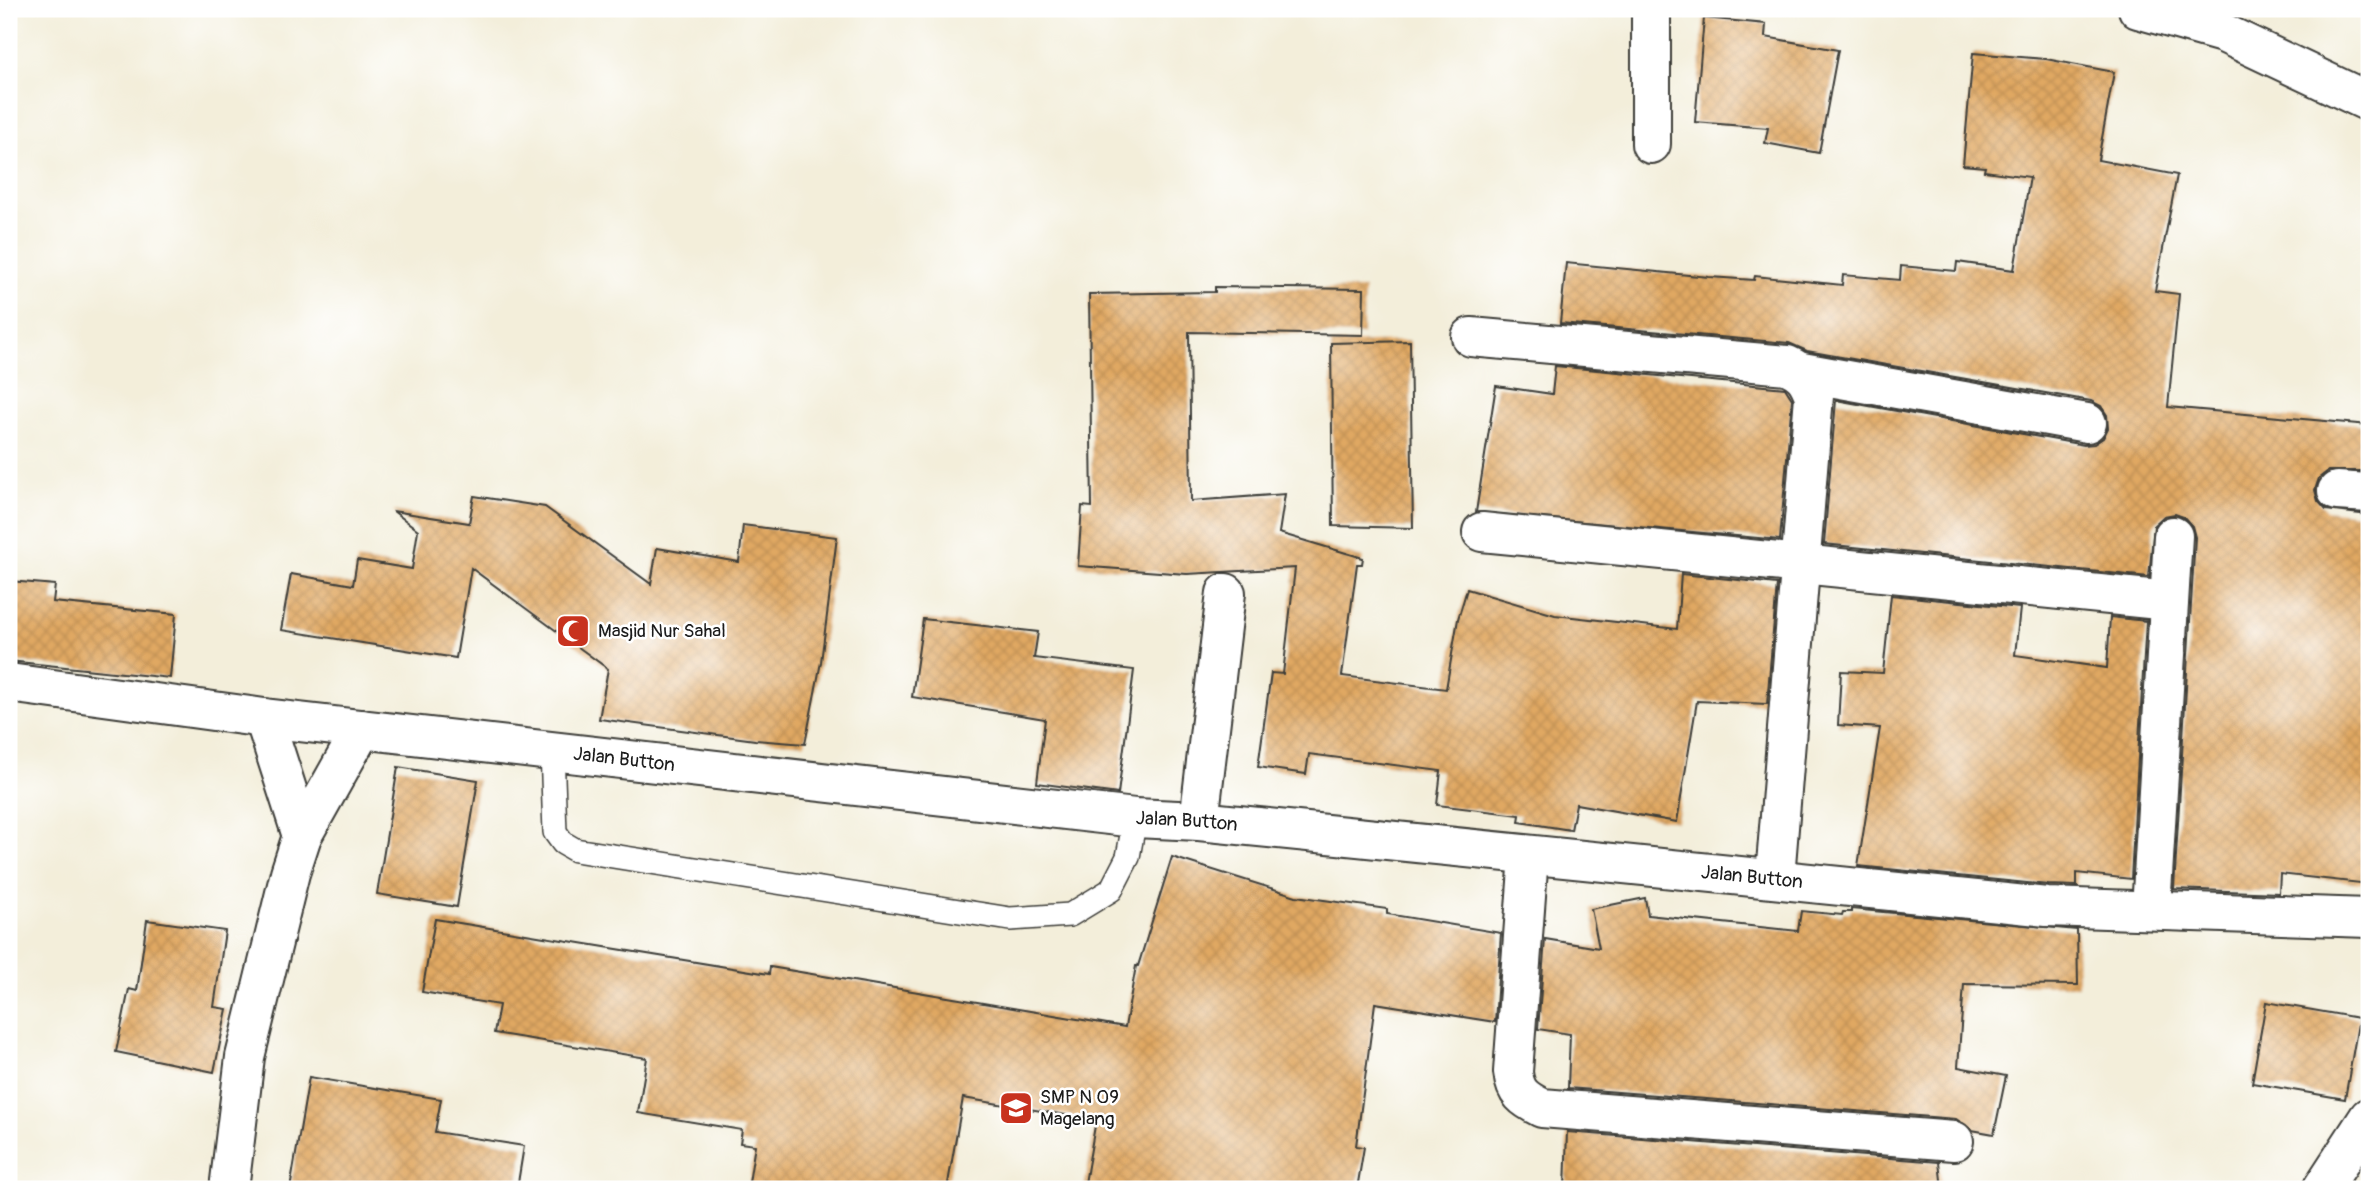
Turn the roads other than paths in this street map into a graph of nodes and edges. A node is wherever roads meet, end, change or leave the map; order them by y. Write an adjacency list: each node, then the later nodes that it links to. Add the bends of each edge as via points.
1 (1651, 9): 4 (street)
2 (2138, 9): 3 (street, via 2223,33)
3 (2369, 102)
4 (1651, 144)
5 (1471, 337): 6 (street, via 1787,365)
6 (1802, 372): 7 (street); 10 (street, via 1814,396)
7 (2087, 423)
8 (1482, 532): 10 (street)
9 (2174, 536): 12 (street)
10 (1802, 565): 12 (street); 21 (street)
11 (1226, 593): 18 (street)
12 (2169, 601): 22 (street)
13 (9, 683): 14 (street, Jalan Button)
14 (264, 718): 15 (street, Jalan Button); 19 (street)
15 (362, 729): 16 (street, Jalan Button); 19 (street)
16 (552, 751): 17 (street, Jalan Button); 17 (lane, via 555,832 575,850 1010,919 1070,915 1111,890 1128,856)
17 (1135, 818): 18 (street, Jalan Button)
18 (1199, 821): 20 (street, Jalan Button)
19 (302, 836): 26 (street, via 245,1056)
20 (1529, 855): 21 (street, Jalan Button); 25 (street, via 1513,1072 1514,1086 1523,1098 1542,1108)
21 (1775, 877): 22 (street, Jalan Button, via 2046,906)
22 (2151, 910): 23 (street, Jalan Button)
23 (2369, 918)
24 (2369, 1117): 27 (street)
25 (1954, 1141)
26 (229, 1189)
27 (2322, 1189)

